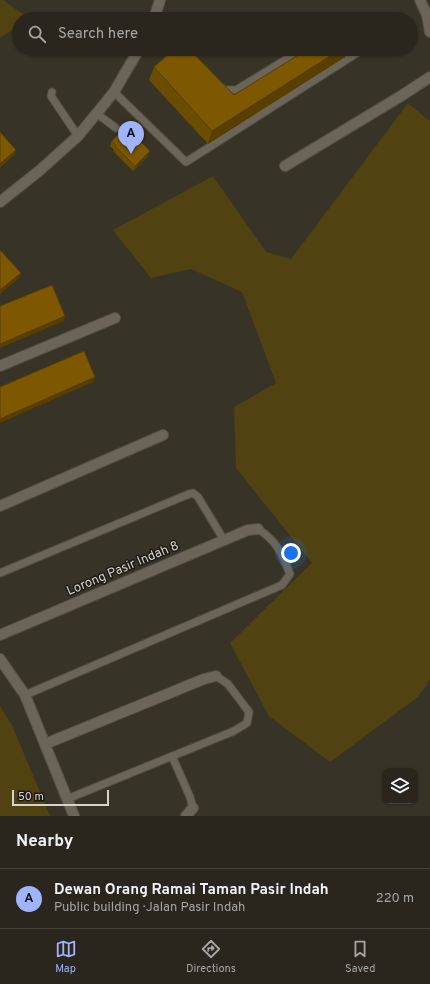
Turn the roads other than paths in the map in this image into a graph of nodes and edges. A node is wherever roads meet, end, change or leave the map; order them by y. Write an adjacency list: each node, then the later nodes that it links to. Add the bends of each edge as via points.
1 (160, 0): 3 (street)
2 (420, 0): 4 (street, via 427,15)
3 (156, 12)
4 (430, 32)
5 (135, 56): 11 (street)
6 (292, 56): 9 (lane, via 236,90 224,90)
7 (354, 56): 11 (lane, via 186,162)
8 (430, 77): 15 (street)
9 (213, 80)
10 (52, 92): 14 (lane, via 51,96)
11 (114, 92): 12 (street)
12 (96, 113): 13 (lane); 14 (street)
13 (116, 128)
14 (78, 136): 16 (street)
15 (285, 166)
16 (0, 202)
17 (115, 318): 18 (street)
18 (0, 366)
19 (163, 435): 20 (street)
20 (0, 506)
21 (258, 529): 22 (street, Lorong Pasir Indah 8, via 248,530); 27 (lane, via 268,536 282,553 290,574 282,585)
22 (224, 540): 23 (lane, via 198,497 189,494); 24 (street, Lorong Pasir Indah 8)
23 (0, 573)
24 (0, 635)
25 (0, 659): 27 (street)
26 (216, 676): 28 (street); 29 (lane, via 228,684 248,712 247,723)
27 (25, 695): 28 (street)
28 (46, 744): 30 (street)
29 (172, 756): 30 (lane); 31 (lane)
30 (67, 799): 32 (street)
31 (193, 808): 33 (street)
32 (74, 816)
33 (186, 816)

